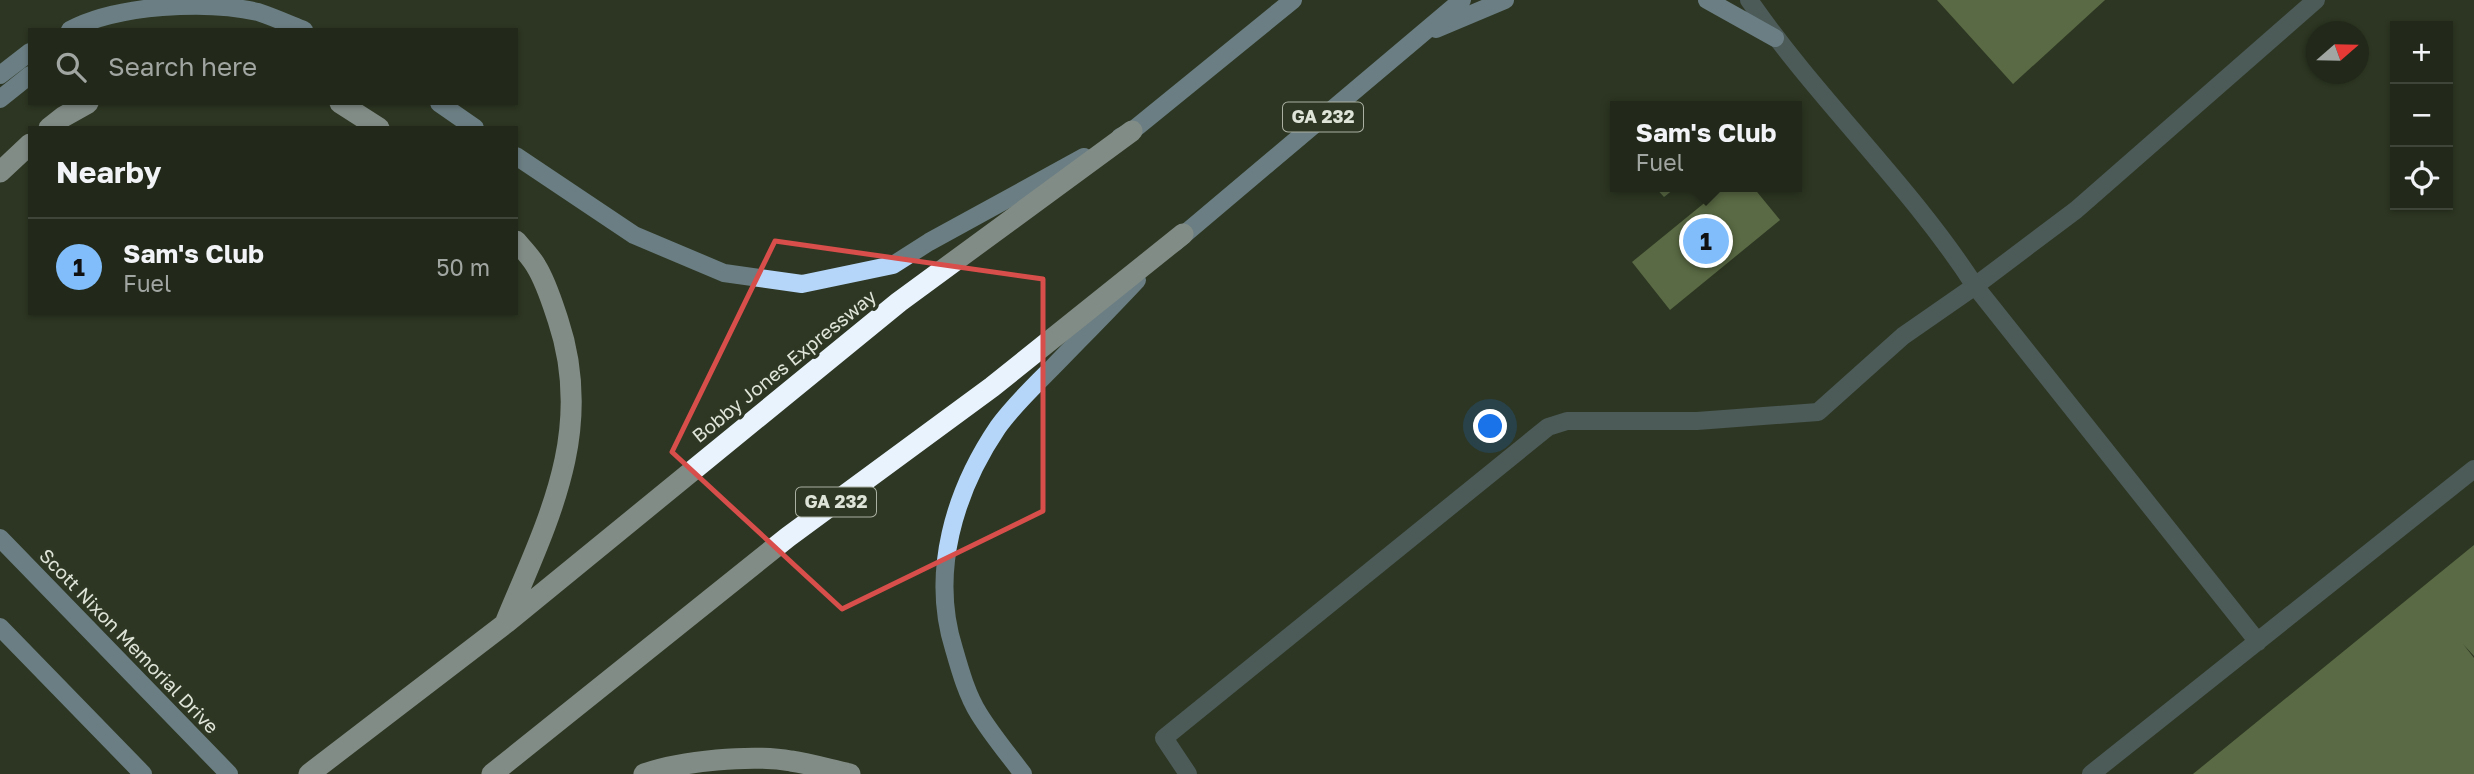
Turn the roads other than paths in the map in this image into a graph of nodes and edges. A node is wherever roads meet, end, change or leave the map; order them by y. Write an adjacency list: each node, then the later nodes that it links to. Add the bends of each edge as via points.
1 (1293, 0): 23 (main road, Bobby Jones Expressway)
2 (1462, 0): 11 (main road, GA 232)
3 (1505, 0): 11 (main road)
4 (1707, 0): 12 (main road)
5 (1749, 0): 12 (street)
6 (2316, 0): 29 (street, via 2076,210)
7 (194, 5): 8 (main road, via 131,10); 9 (main road); 10 (main road, via 257,12)
8 (73, 28)
9 (112, 28)
10 (299, 28)
11 (1420, 36): 27 (main road, GA 232)
12 (1775, 38): 29 (street, via 1948,244)
13 (28, 54): 14 (main road)
14 (0, 75)
15 (28, 77): 16 (main road)
16 (0, 99)
17 (84, 105): 20 (highway)
18 (343, 105): 21 (highway)
19 (442, 105): 22 (main road)
20 (52, 126)
21 (376, 126)
22 (472, 126)
23 (1132, 131): 25 (main road, via 893,265 802,284 724,273 634,235); 32 (highway, Bobby Jones Expressway, via 899,302)
24 (28, 146): 26 (highway)
25 (518, 157)
26 (0, 172)
27 (1183, 234): 38 (highway, GA 232, via 992,387 788,537); 41 (main road, via 999,426 958,505 944,582 950,636 977,712)
28 (518, 243): 32 (highway, via 536,265 565,340 573,383 572,423 554,505)
29 (1975, 286): 34 (street); 42 (street, via 1903,335 1818,412 1697,421 1567,421 1548,427 1164,738)
30 (2474, 469): 34 (street)
31 (0, 538): 36 (main road, Scott Nixon Memorial Drive)
32 (506, 623): 37 (highway, Bobby Jones Expressway)
33 (0, 627): 35 (main road)
34 (2258, 642): 43 (street)
35 (143, 774)
36 (229, 774)
37 (309, 774)
38 (492, 774)
39 (644, 774): 40 (highway, via 663,767 732,759 789,760)
40 (850, 774)
41 (1023, 774)
42 (1188, 774)
43 (2091, 774)

